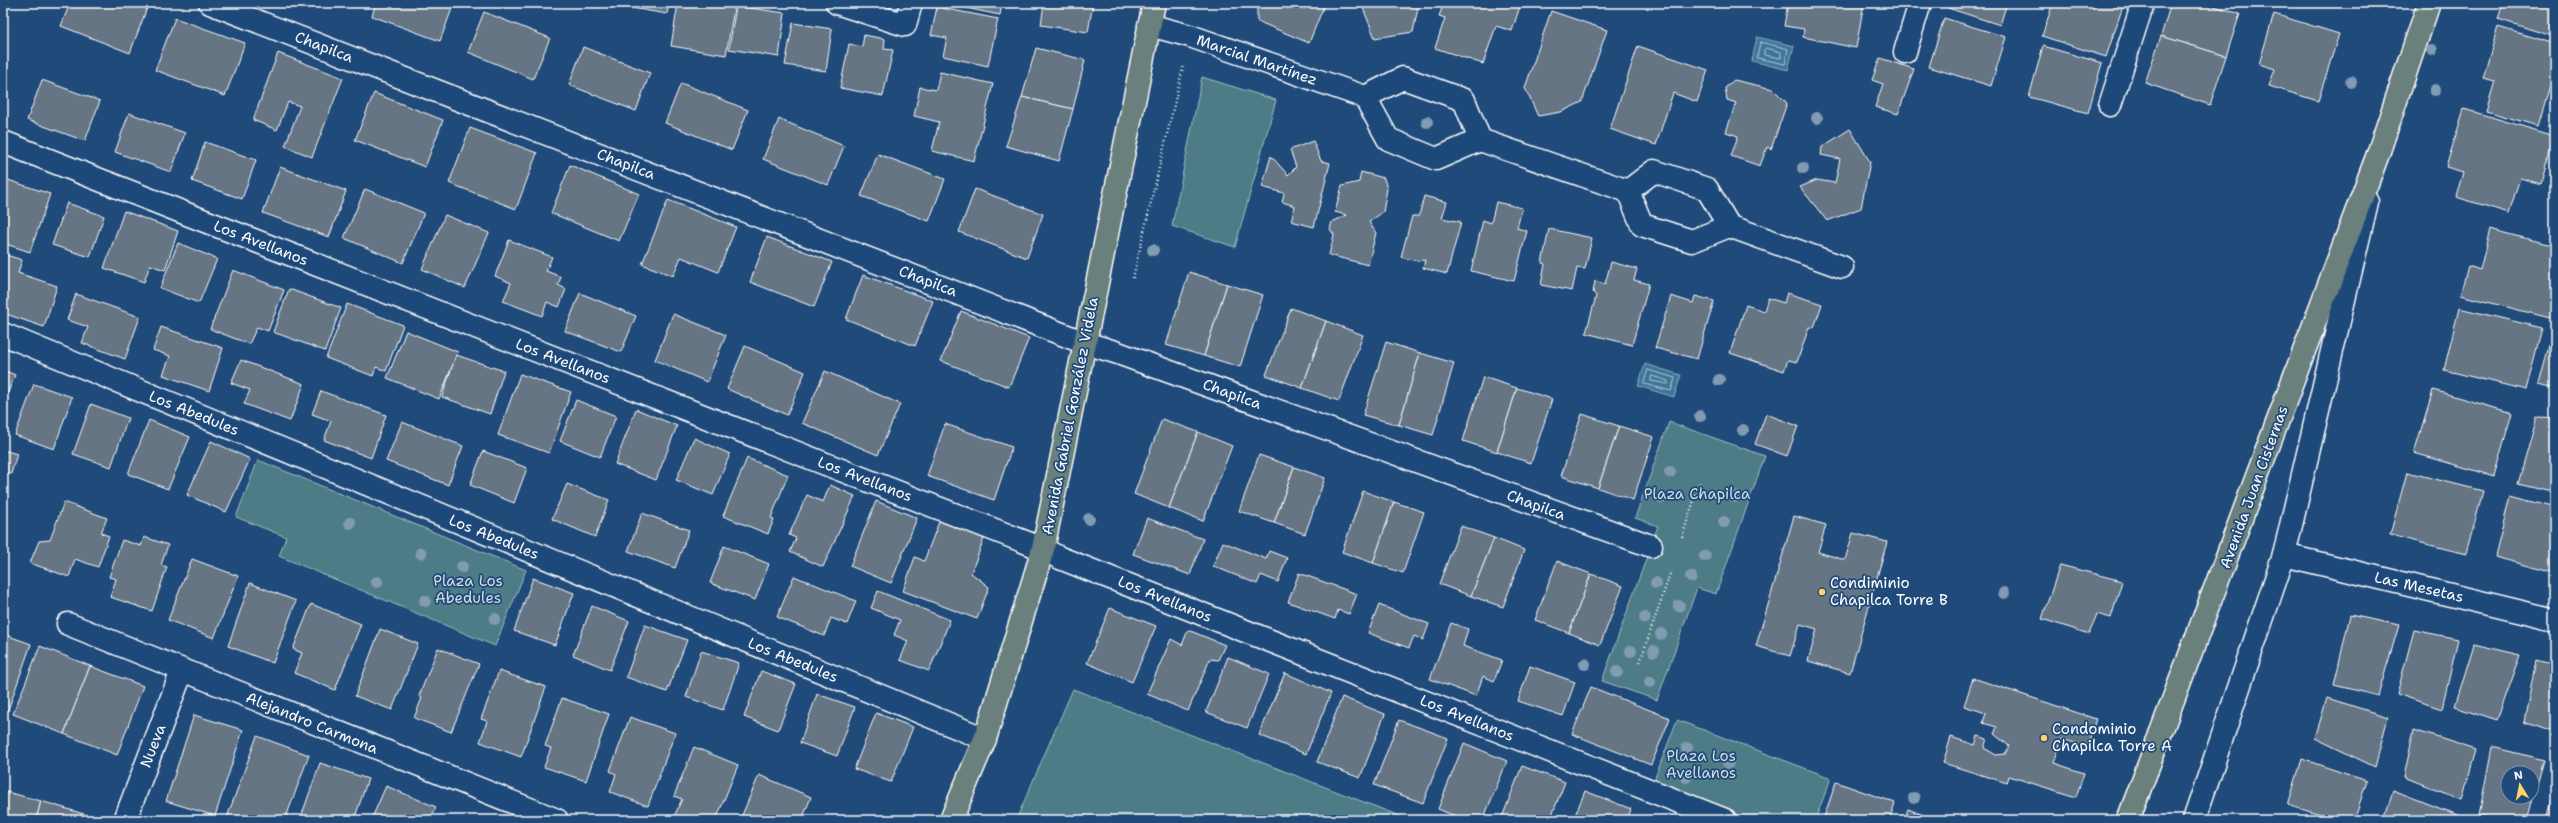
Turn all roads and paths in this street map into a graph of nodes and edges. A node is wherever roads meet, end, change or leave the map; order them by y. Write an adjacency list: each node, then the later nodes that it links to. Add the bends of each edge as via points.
1 (210, 3): 19 (street, Chapilca)
2 (837, 3): 3 (street, via 905,25)
3 (911, 3)
4 (1154, 3): 8 (main road, Avenida Gabriel González Videla)
5 (1920, 3): 9 (street)
6 (2143, 3): 11 (street)
7 (2429, 3): 14 (main road, Avenida Juan Cisternas)
8 (1149, 25): 10 (street, Marcial Martínez, via 1190,36); 19 (main road, Avenida Gabriel González Videla)
9 (1905, 52)
10 (1365, 97): 12 (street, via 1388,139 1436,159); 12 (street, via 1404,78 1464,100)
11 (2110, 105)
12 (1480, 140): 15 (street)
13 (3, 142): 22 (street, Los Avellanos)
14 (2378, 154): 23 (street, Avenida Juan Cisternas); 34 (main road, Avenida Juan Cisternas)
15 (1628, 192): 16 (street, via 1642,225 1692,242); 16 (street, via 1654,171 1708,188)
16 (1729, 226): 17 (street)
17 (1842, 267)
18 (3, 334): 29 (street, Los Abedules)
19 (1085, 343): 21 (street, Chapilca); 22 (main road, Avenida Gabriel González Videla)
20 (1700, 482): 21 (path, via 1680,544)
21 (1651, 546)
22 (1043, 549): 29 (main road, Avenida Gabriel González Videla); 33 (street, Los Avellanos, via 1060,558)
23 (2284, 555): 25 (street, Las Mesetas); 35 (street, Avenida Juan Cisternas)
24 (1673, 566): 27 (path)
25 (2555, 620)
26 (68, 624): 28 (street, Alejandro Carmona)
27 (1640, 662)
28 (182, 672): 30 (street, Nueva); 31 (street, Alejandro Carmona)
29 (985, 739): 32 (main road, Avenida Gabriel González Videla)
30 (125, 820)
31 (557, 820)
32 (951, 820)
33 (1725, 820)
34 (2128, 820)
35 (2194, 820)

